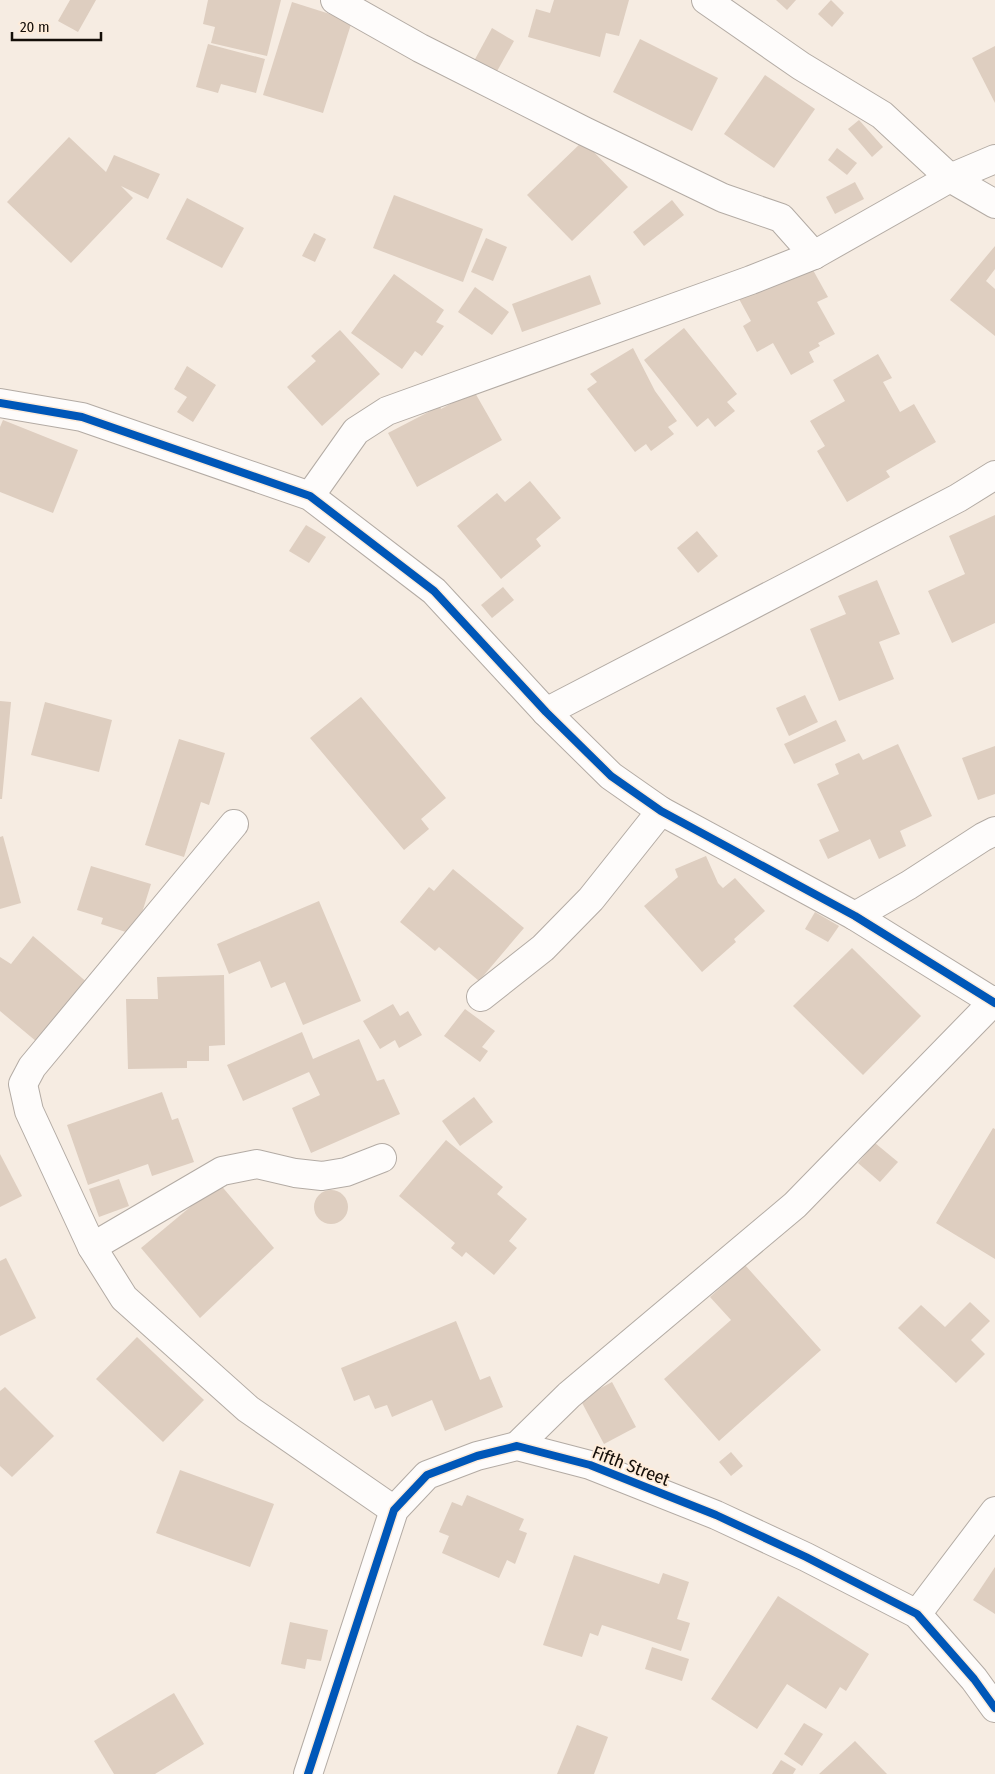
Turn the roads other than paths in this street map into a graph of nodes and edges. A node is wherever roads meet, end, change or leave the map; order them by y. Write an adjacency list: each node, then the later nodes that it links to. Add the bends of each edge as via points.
1 (335, 0): 6 (street, via 420,48 584,131 723,198 781,218)
2 (706, 0): 4 (street, via 801,66 882,115)
3 (995, 160): 4 (street)
4 (950, 178): 5 (street); 6 (street)
5 (995, 204)
6 (814, 255): 9 (street, via 387,411 356,431)
7 (0, 403): 9 (street, via 82,417)
8 (995, 475): 10 (street, via 950,503)
9 (310, 496): 10 (street, via 434,591)
10 (546, 712): 11 (street, via 611,776)
11 (661, 811): 14 (street); 15 (street, via 591,899 543,948)
12 (234, 824): 18 (street, via 32,1067 23,1084 29,1111)
13 (995, 831): 14 (street)
14 (856, 916): 16 (street)
15 (481, 997)
16 (994, 1002): 19 (street, via 795,1205 569,1395)
17 (382, 1158): 18 (street, via 346,1172 322,1176 295,1174 257,1164 222,1171)
18 (92, 1247): 20 (street, via 124,1298 241,1403)
19 (517, 1446): 20 (street, Fifth Street, via 477,1456 427,1475); 22 (street, Fifth Street, via 590,1465 716,1515 806,1556)
20 (394, 1510): 24 (street, Fifth Street)
21 (995, 1511): 22 (street)
22 (916, 1614): 23 (street, Fifth Street)
23 (995, 1708)
24 (308, 1774)

